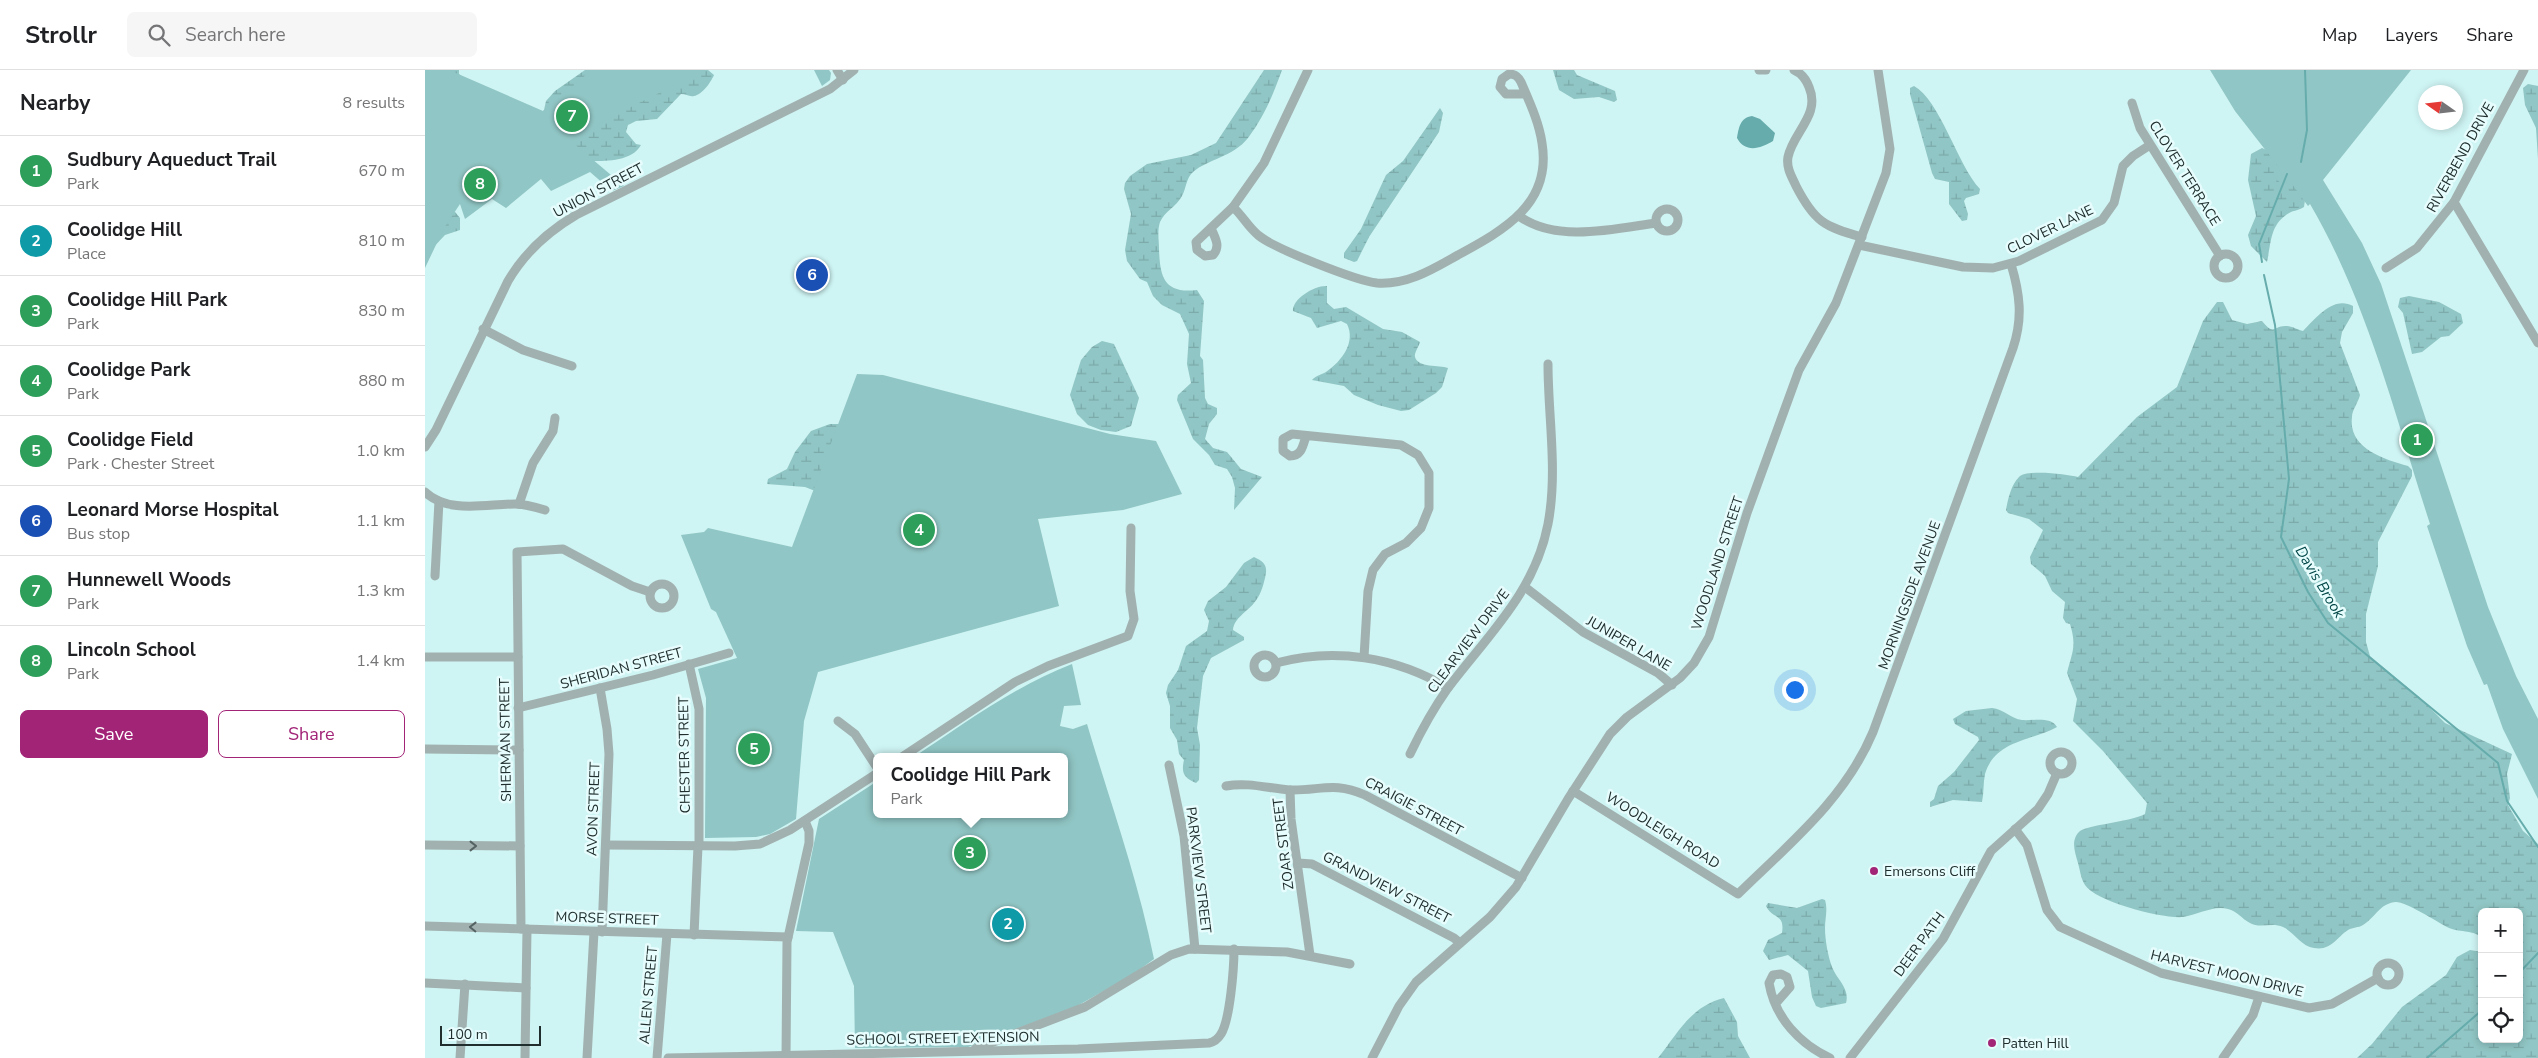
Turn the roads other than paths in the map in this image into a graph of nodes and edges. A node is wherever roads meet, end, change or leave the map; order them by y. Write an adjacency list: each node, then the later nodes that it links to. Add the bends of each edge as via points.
1 (837, 70): 8 (street)
2 (1308, 70): 13 (street, via 1264,163)
3 (1759, 70): 4 (street)
4 (1766, 70)
5 (1794, 70): 17 (street, CLOVER LANE, via 1803,76 1809,88 1812,106 1789,154 1791,177 1817,220)
6 (1877, 70): 17 (street, WOODLAND STREET, via 1890,157)
7 (2524, 70): 12 (street, RIVERBEND DRIVE)
8 (848, 73): 21 (street, UNION STREET, via 830,89 559,225 520,262)
9 (1526, 94): 14 (street, via 1540,133 1543,160 1538,187)
10 (2132, 103): 11 (street, CLOVER TERRACE)
11 (2150, 145): 18 (street, CLOVER TERRACE); 19 (street, CLOVER LANE, via 2123,166 2114,203 2102,220)
12 (2454, 202): 20 (street, RIVERBEND DRIVE, via 2417,248); 22 (street)
13 (1233, 207): 14 (street, via 1264,240 1351,277 1377,283 1396,282 1423,274 1495,234); 16 (street)
14 (1519, 216): 15 (street, via 1537,225 1569,231)
15 (1656, 223)
16 (1211, 228)
17 (1861, 241): 19 (street, CLOVER LANE, via 1963,268); 42 (street, WOODLAND STREET, via 1832,312 1799,370 1747,513 1709,637 1694,663)
18 (2220, 256)
19 (2011, 264): 68 (street, MORNINGSIDE AVENUE, via 2020,301 2017,338 1868,743 1849,778 1826,807)
20 (2386, 268)
21 (483, 330): 24 (street, via 523,350); 27 (street, UNION STREET)
22 (2538, 343)
23 (1548, 364): 34 (street, CLEARVIEW DRIVE, via 1552,494 1545,538)
24 (572, 366)
25 (555, 418): 30 (street, via 553,431 533,463)
26 (1306, 436): 39 (street, via 1401,445 1418,454 1429,473 1429,508 1421,528 1406,543 1385,554 1373,570 1368,591)
27 (425, 447)
28 (425, 492): 29 (street)
29 (439, 501): 30 (street, via 482,507); 33 (street)
30 (519, 504): 31 (street)
31 (545, 510)
32 (1131, 528): 49 (street, via 1130,592 1134,619 1128,636 1015,682)
33 (435, 576)
34 (1525, 587): 42 (street, JUNIPER LANE, via 1583,632 1658,673); 44 (street, CLEARVIEW DRIVE, via 1502,623)
35 (650, 592): 38 (street, SHERMAN STREET, via 632,586 563,549 517,552)
36 (729, 653): 41 (street, SHERIDAN STREET)
37 (425, 657): 38 (street)
38 (518, 657): 45 (street, SHERMAN STREET)
39 (1363, 658): 40 (street, via 1320,655); 44 (street, via 1415,671)
40 (1276, 663)
41 (689, 664): 43 (street, SHERIDAN STREET); 65 (street, CHESTER STREET, via 699,709)
42 (1672, 685): 57 (street, WOODLAND STREET, via 1615,728)
43 (600, 688): 45 (street, SHERIDAN STREET); 63 (street, AVON STREET, via 608,741)
44 (1448, 688): 50 (street, CLEARVIEW DRIVE)
45 (519, 708): 48 (street, SHERMAN STREET)
46 (838, 721): 51 (street, via 855,734)
47 (425, 749): 48 (street)
48 (519, 750): 64 (street, SHERMAN STREET)
49 (908, 753)
50 (1410, 754)
51 (873, 761)
52 (1169, 765): 59 (street, PARKVIEW STREET)
53 (2057, 773): 61 (street, DEER PATH, via 2038,809)
54 (873, 776): 60 (street)
55 (1226, 786): 56 (street, CRAIGIE STREET, via 1243,784)
56 (1290, 790): 66 (street, ZOAR STREET); 67 (street, CRAIGIE STREET, via 1333,786 1357,791)
57 (1573, 790): 67 (street, WOODLAND STREET); 68 (street, WOODLEIGH ROAD)
58 (1187, 803): 59 (street)
59 (1178, 807): 76 (street, PARKVIEW STREET)
60 (805, 821): 65 (street, via 760,844); 74 (street, via 809,843)
61 (2015, 829): 84 (street, HARVEST MOON DRIVE, via 2027,845 2047,910 2060,927 2152,970); 97 (street, DEER PATH, via 1991,851 1943,939)
62 (425, 845): 64 (street, one-way to 64)
63 (606, 845): 65 (street); 71 (street, AVON STREET)
64 (520, 846): 70 (street, SHERMAN STREET)
65 (698, 846): 73 (street, CHESTER STREET)
66 (1298, 863): 75 (street, GRANDVIEW STREET, via 1312,864); 78 (street, ZOAR STREET)
67 (1522, 878): 75 (street, WOODLAND STREET, via 1505,902)
68 (1737, 894)
69 (425, 926): 70 (street, MORSE STREET, one-way to 69)
70 (524, 929): 71 (street, MORSE STREET); 83 (street, SHERMAN STREET)
71 (598, 932): 72 (street, MORSE STREET); 92 (street, AVON STREET)
72 (667, 934): 73 (street, MORSE STREET); 93 (street, ALLEN STREET)
73 (694, 935): 74 (street, MORSE STREET)
74 (788, 937): 88 (street)
75 (1460, 943): 95 (street, WOODLAND STREET, via 1410,989)
76 (1195, 948): 77 (street); 86 (street, via 1171,955 1085,1007)
77 (1234, 949): 78 (street); 86 (street, SCHOOL STREET EXTENSION, via 1225,1027 1217,1040 1204,1044)
78 (1310, 955): 79 (street)
79 (1350, 964)
80 (2378, 978): 84 (street, HARVEST MOON DRIVE, via 2341,1000 2317,1008)
81 (425, 982): 82 (street)
82 (465, 984): 83 (street); 90 (street)
83 (526, 988): 91 (street, SHERMAN STREET)
84 (2259, 997): 98 (street, via 2253,1015)
85 (1776, 1003): 96 (street, via 1800,1040)
86 (963, 1054): 87 (street, SCHOOL STREET EXTENSION)
87 (862, 1055): 88 (street, SCHOOL STREET EXTENSION)
88 (786, 1056): 89 (street, SCHOOL STREET EXTENSION)
89 (726, 1057): 94 (street, SCHOOL STREET EXTENSION)
90 (460, 1058)
91 (525, 1058)
92 (587, 1058)
93 (657, 1058)
94 (668, 1058)
95 (1372, 1058)
96 (1830, 1058)
97 (1849, 1058)
98 (2223, 1058)

